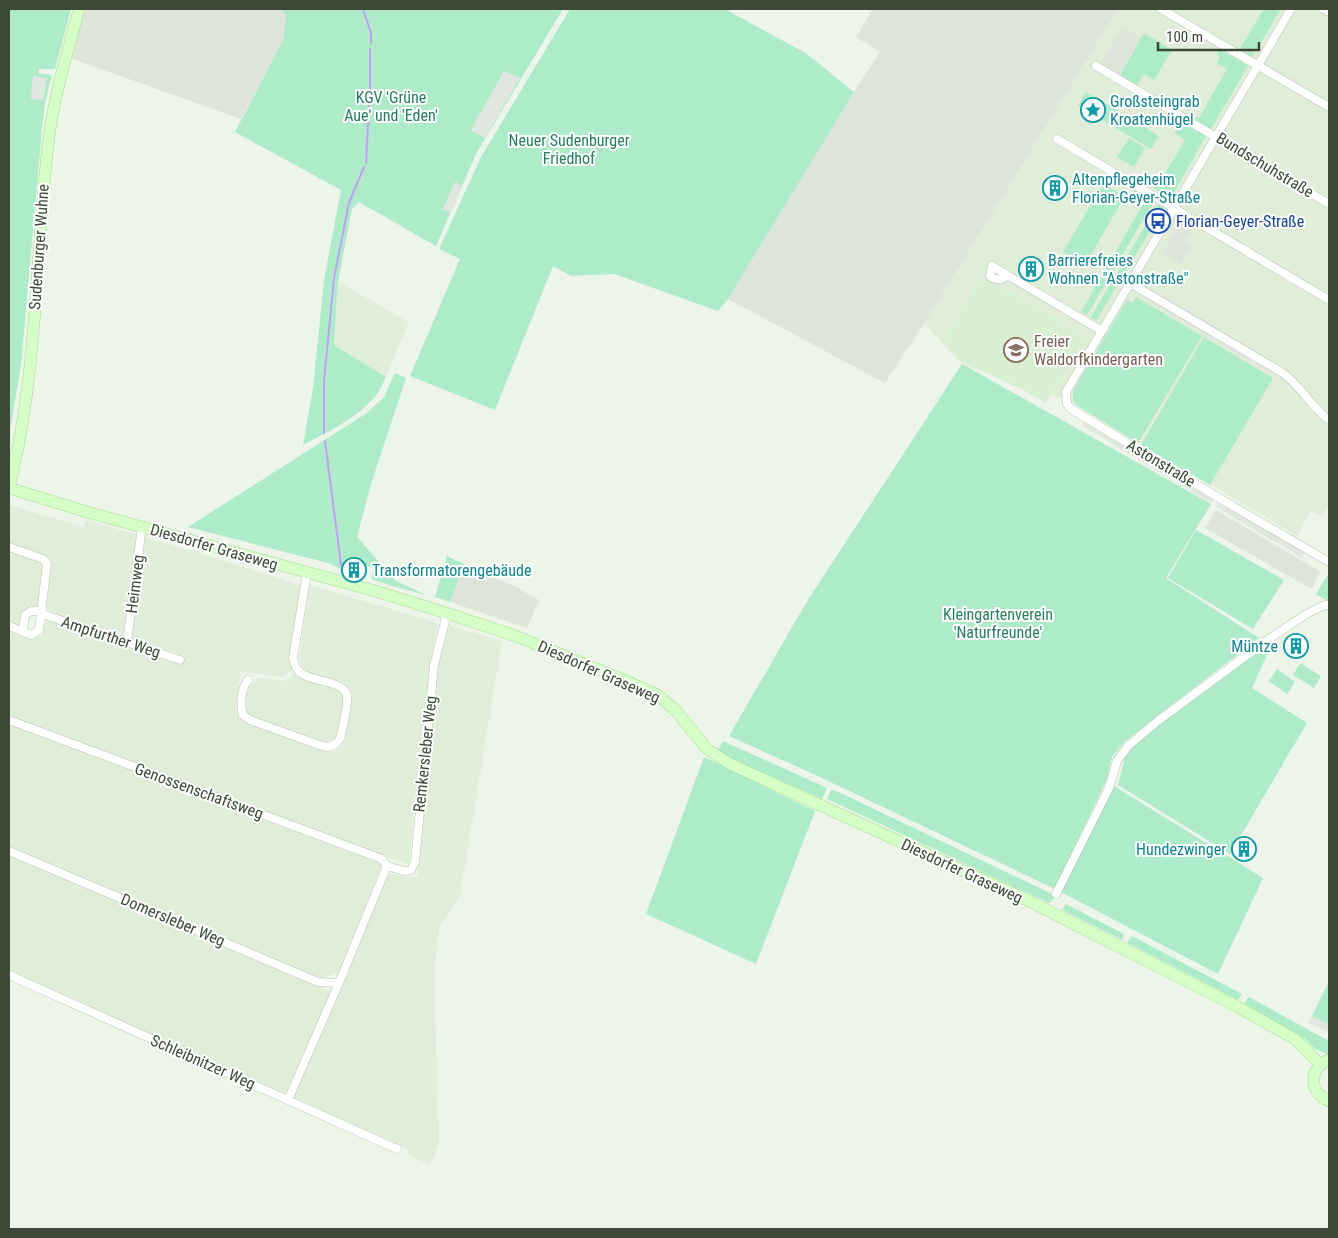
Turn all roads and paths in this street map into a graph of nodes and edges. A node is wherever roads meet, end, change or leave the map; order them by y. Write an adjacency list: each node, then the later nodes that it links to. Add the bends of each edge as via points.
1 (79, 9): 18 (main road, Sudenburger Wuhne, via 57,90 50,130 30,368)
2 (1161, 9): 6 (street)
3 (1291, 9): 6 (street, Astonstraße)
4 (1323, 9): 5 (street)
5 (1329, 12)
6 (1258, 65): 8 (street); 9 (street, Astonstraße)
7 (1096, 66): 9 (street, Bundschuhstraße)
8 (1329, 107)
9 (1216, 136): 11 (street, Bundschuhstraße); 12 (street, Astonstraße)
10 (1057, 139): 12 (street)
11 (1329, 204)
12 (1175, 207): 14 (street, Astonstraße); 15 (street)
13 (1008, 275): 16 (street)
14 (1130, 283): 16 (street, Astonstraße); 17 (street, via 1283,374)
15 (1329, 300)
16 (1102, 331): 21 (street, Astonstraße, via 1066,392 1071,409)
17 (1329, 420)
18 (9, 487): 19 (main road, Diesdorfer Graseweg)
19 (142, 526): 22 (main road, Diesdorfer Graseweg); 28 (street, Heimweg)
20 (9, 547): 24 (street, via 47,564)
21 (1329, 562)
22 (307, 573): 25 (main road, Diesdorfer Graseweg); 30 (street, via 293,658 296,669 304,675 345,690 347,697 338,742 328,748 250,720 240,708)
23 (1329, 605): 34 (street, via 1308,614 1266,641 1128,746 1117,761 1109,788)
24 (42, 612): 27 (street, via 31,611 25,615); 27 (street, via 39,630 32,635); 28 (street, Ampfurther Weg)
25 (447, 613): 33 (street, Remkersleber Weg, via 434,665 415,862 411,870 404,871); 37 (main road, Diesdorfer Graseweg, via 513,635 654,694 677,712 707,749 730,764 1016,895 1238,1007 1296,1039)
26 (9, 626): 27 (street)
27 (23, 631)
28 (128, 642): 29 (street, Ampfurther Weg)
29 (180, 660)
30 (248, 680)
31 (9, 720): 33 (street, Genossenschaftsweg, via 382,859)
32 (9, 851): 36 (street, Domersleber Weg, via 318,982)
33 (386, 866): 36 (street)
34 (1056, 894)
35 (9, 975): 38 (street, Schleibnitzer Weg)
36 (338, 983): 38 (street)
37 (1325, 1062): 39 (main road, Diesdorfer Graseweg, via 1314,1073 1313,1084 1318,1094)
38 (288, 1100): 40 (street, Schleibnitzer Weg)
39 (1329, 1101)
40 (397, 1149)

